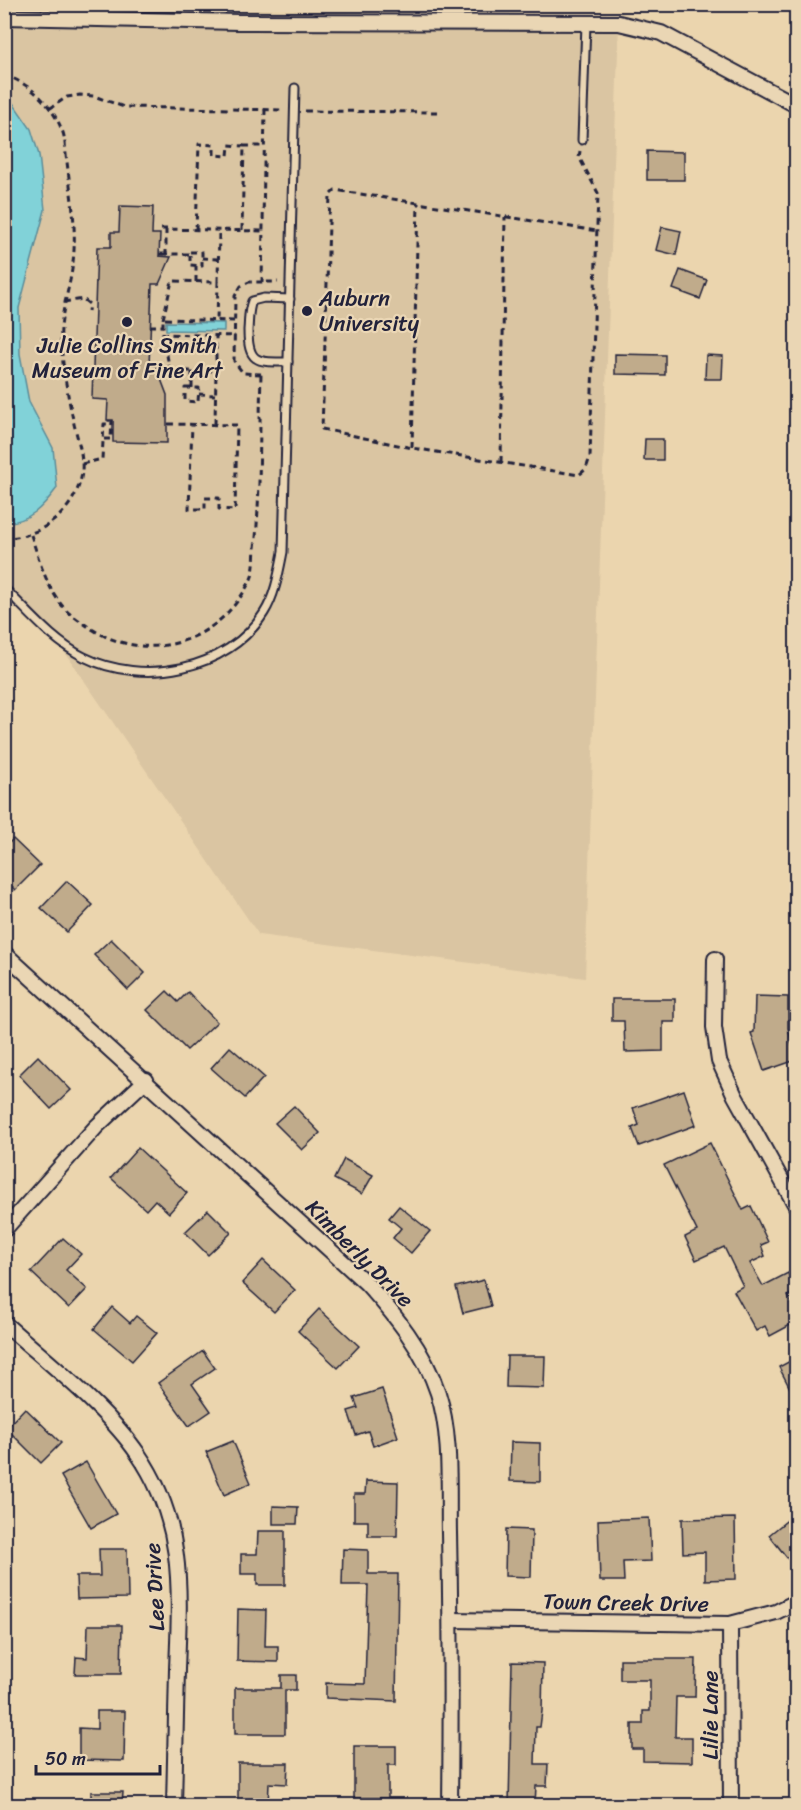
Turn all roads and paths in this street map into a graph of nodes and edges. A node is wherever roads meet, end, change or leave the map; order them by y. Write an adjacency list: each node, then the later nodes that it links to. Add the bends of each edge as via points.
1 (4, 17): 2 (street)
2 (586, 23): 5 (street, via 619,24 660,33); 10 (lane)
3 (4, 75): 6 (path, via 21,81)
4 (295, 88): 8 (lane)
5 (796, 105)
6 (49, 109): 7 (path, via 67,97 80,95 124,107); 32 (path, via 62,130 75,219 73,262)
7 (266, 109): 8 (path); 12 (path)
8 (294, 111): 9 (path); 31 (lane)
9 (437, 112)
10 (582, 140): 21 (path, via 579,157 598,193)
11 (244, 146): 12 (path); 17 (path, via 228,146 228,156 214,155 214,145 199,144); 19 (path)
12 (265, 146): 20 (path)
13 (418, 203): 14 (path); 53 (path); 53 (path, via 334,190 330,195 322,429)
14 (506, 217): 21 (path); 54 (path)
15 (161, 229): 16 (path)
16 (166, 229): 17 (path); 23 (path)
17 (196, 230): 18 (path)
18 (219, 230): 19 (path); 26 (path)
19 (242, 230): 20 (path)
20 (263, 231): 30 (path)
21 (597, 231): 54 (path, via 590,457 586,469 579,475)
22 (159, 254): 23 (path)
23 (166, 254): 24 (path)
24 (190, 254): 25 (path, via 202,252); 27 (path, via 190,265)
25 (202, 258): 26 (path); 27 (path, via 202,266)
26 (218, 259): 29 (path)
27 (196, 266): 28 (path)
28 (196, 282): 29 (path); 34 (path, via 172,281)
29 (218, 282): 35 (path)
30 (262, 284)
31 (290, 299): 42 (lane); 42 (lane, via 264,298 252,301 249,309 248,349 252,357 263,362)
32 (64, 302): 33 (path, via 83,299 89,304); 55 (path, via 61,320 65,382)
33 (88, 311)
34 (163, 319): 35 (path); 38 (path)
35 (217, 321): 36 (path)
36 (234, 321)
37 (150, 326): 38 (path)
38 (163, 326): 39 (path)
39 (163, 334): 40 (path); 43 (path, via 170,370)
40 (216, 336): 41 (path); 44 (path)
41 (234, 336)
42 (288, 362): 58 (lane, via 283,552 278,580 265,613 242,641 180,670 113,668 83,657 55,638)
43 (192, 371): 44 (path); 46 (path)
44 (216, 371): 48 (path)
45 (261, 374): 56 (path, via 257,536 252,578 225,616 202,633 178,644 145,648 100,635 65,609 47,580)
46 (192, 388): 47 (path, via 199,388); 47 (path, via 185,388 185,401 198,402)
47 (199, 394): 48 (path)
48 (215, 395): 51 (path)
49 (168, 424): 50 (path)
50 (192, 424): 51 (path); 51 (path, via 189,508 205,509 205,498 219,498 219,509 235,510 237,425)
51 (215, 424)
52 (104, 439): 52 (path, via 104,424 110,420 111,439); 55 (path, via 102,459)
53 (412, 448): 54 (path)
54 (501, 462)
55 (82, 464): 56 (path, via 81,479 68,505 52,523)
56 (31, 535): 57 (path)
57 (4, 538)
58 (4, 588)
59 (4, 953): 61 (street, Kimberly Drive)
60 (715, 959): 62 (street, via 714,1027 719,1061)
61 (146, 1080): 63 (street, via 96,1127); 66 (street, Kimberly Drive, via 366,1283 414,1343 438,1394 446,1432)
62 (796, 1206)
63 (4, 1230)
64 (4, 1323): 68 (street, Lee Drive, via 113,1423 158,1488 172,1526 179,1564)
65 (796, 1602): 67 (street, Town Creek Drive, via 776,1612)
66 (451, 1620): 67 (street, Town Creek Drive); 69 (street, Kimberly Drive)
67 (730, 1624): 70 (street, Lilie Lane)
68 (174, 1806)
69 (450, 1806)
70 (731, 1806)

